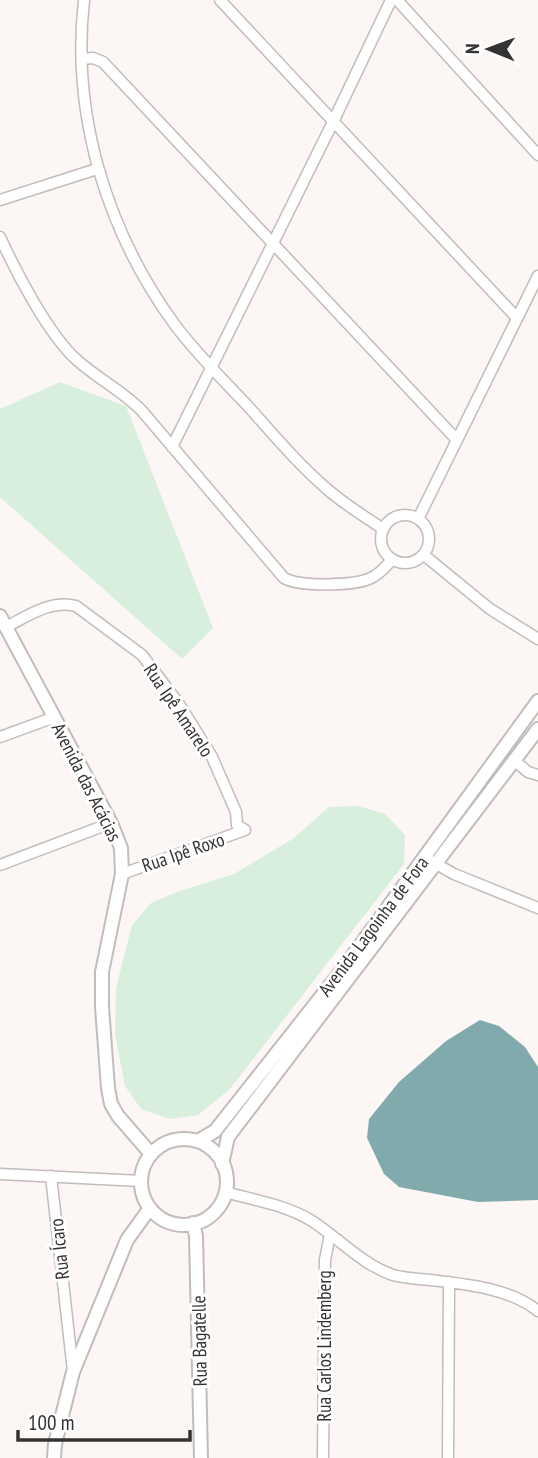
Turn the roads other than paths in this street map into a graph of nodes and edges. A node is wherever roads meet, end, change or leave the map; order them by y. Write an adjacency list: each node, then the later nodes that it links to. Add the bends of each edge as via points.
1 (84, 0): 5 (street)
2 (220, 0): 6 (street)
3 (391, 0): 6 (street)
4 (397, 0): 7 (street)
5 (82, 59): 8 (street); 11 (street, via 103,62)
6 (334, 122): 11 (street); 13 (street)
7 (538, 155)
8 (97, 169): 9 (street); 14 (street, via 122,236 147,283)
9 (0, 200)
10 (0, 237): 16 (street, via 62,345 133,402)
11 (273, 243): 14 (street); 15 (street)
12 (538, 276): 13 (street)
13 (517, 318): 15 (street)
14 (212, 368): 16 (street); 18 (street, via 314,477)
15 (457, 440): 17 (street)
16 (172, 447): 20 (street, via 288,580 358,582 377,575)
17 (418, 519): 18 (street, via 401,515); 19 (street, via 429,538)
18 (383, 529): 20 (street, via 382,546)
19 (424, 555): 20 (street, via 409,563); 22 (street, via 482,603)
20 (392, 560)
21 (3, 622): 24 (main road, Avenida das Acácias); 30 (street, Rua Ipê Amarelo, via 64,603 76,606 142,656 212,757 236,812 237,825)
22 (538, 639)
23 (538, 701): 31 (main road, Avenida Lagoinha de Fora)
24 (55, 717): 26 (street); 29 (main road, Avenida das Acácias)
25 (538, 729): 27 (main road, Avenida Lagoinha de Fora)
26 (0, 737)
27 (515, 761): 28 (street); 33 (main road, Avenida Lagoinha de Fora)
28 (538, 775)
29 (111, 823): 32 (street); 34 (main road, Avenida das Acácias, via 121,848)
30 (245, 831): 34 (street, Rua Ipê Roxo)
31 (426, 856): 33 (street); 36 (main road, Avenida Lagoinha de Fora, via 215,1131)
32 (0, 865)
33 (436, 865): 35 (street); 38 (main road, Avenida Lagoinha de Fora, via 228,1137)
34 (122, 874): 37 (main road, Avenida das Acácias, via 102,972 108,1088 117,1116)
35 (538, 908)
36 (198, 1141): 37 (main road, via 173,1140); 38 (main road)
37 (151, 1154): 41 (main road)
38 (222, 1164): 42 (main road)
39 (0, 1174): 40 (street)
40 (51, 1176): 41 (street); 48 (street, Rua Ícaro)
41 (141, 1181): 43 (main road)
42 (225, 1192): 44 (main road, via 214,1212); 45 (street, via 286,1209)
43 (150, 1208): 44 (main road, via 170,1222); 48 (main road, via 127,1240)
44 (194, 1223): 50 (main road, Rua Bagatelle)
45 (330, 1234): 46 (street, via 380,1270); 51 (street, Rua Carlos Lindemberg, via 325,1260)
46 (449, 1282): 47 (street, via 508,1294); 52 (street)
47 (538, 1311)
48 (73, 1372): 49 (main road)
49 (54, 1458)
50 (201, 1458)
51 (323, 1458)
52 (448, 1458)

